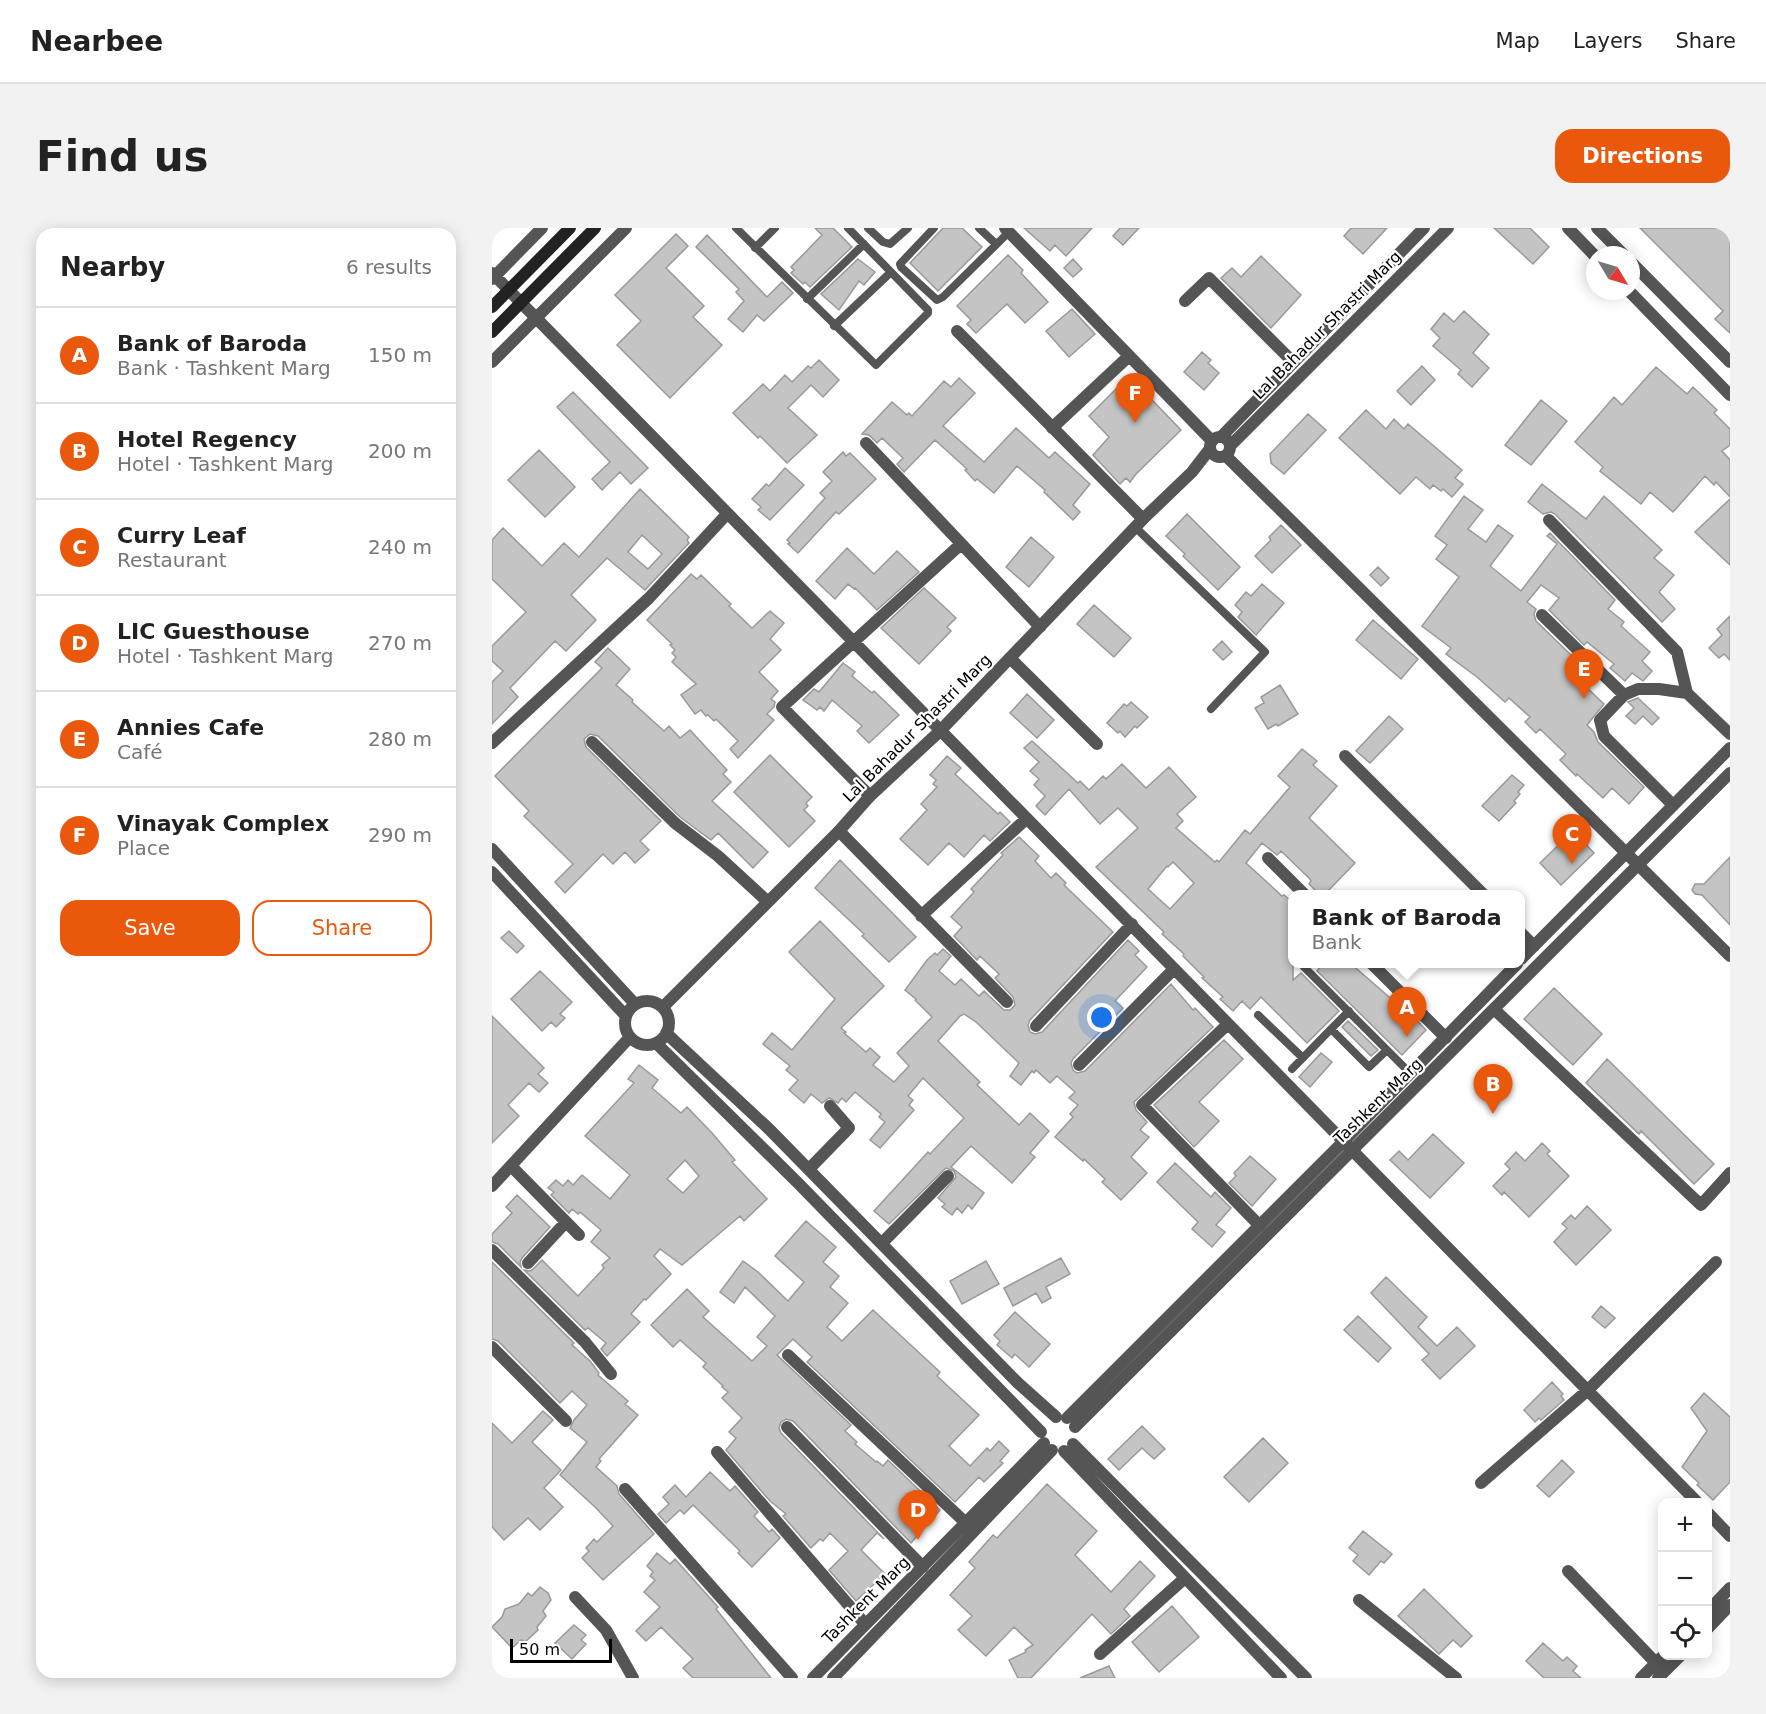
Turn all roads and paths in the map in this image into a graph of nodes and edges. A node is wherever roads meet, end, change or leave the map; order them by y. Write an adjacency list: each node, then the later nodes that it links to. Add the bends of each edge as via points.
1 (542, 228): 24 (street)
2 (570, 228): 25 (main road)
3 (595, 228): 29 (main road)
4 (626, 228): 31 (street)
5 (736, 228): 21 (lane)
6 (775, 228): 21 (lane)
7 (848, 228): 17 (lane)
8 (868, 228): 9 (lane, via 886,244 894,242)
9 (908, 228)
10 (934, 228): 18 (lane, via 900,264 937,300)
11 (980, 228): 18 (lane)
12 (1424, 228): 37 (street, Lal Bahadur Shastri Marg)
13 (1448, 228): 42 (street, Lal Bahadur Shastri Marg)
14 (1568, 228): 20 (street)
15 (1598, 228): 19 (street)
16 (1009, 229): 18 (lane); 35 (street)
17 (864, 244): 23 (lane); 26 (lane)
18 (996, 244)
19 (1615, 246)
20 (1586, 247)
21 (755, 248): 26 (lane)
22 (1640, 271): 38 (street)
23 (891, 272): 32 (lane); 32 (lane, via 928,312 878,364 873,364)
24 (493, 276): 25 (street)
25 (509, 290): 29 (street); 30 (main road)
26 (807, 299): 32 (lane)
27 (1638, 300): 39 (street)
28 (1185, 301): 37 (street, via 1209,278)
29 (522, 302): 31 (street); 34 (main road)
30 (492, 307)
31 (537, 318): 36 (street); 43 (street)
32 (834, 326)
33 (957, 331): 40 (street)
34 (492, 332)
35 (1129, 356): 40 (street); 42 (street)
36 (492, 362)
37 (1293, 362): 42 (street, Lal Bahadur Shastri Marg)
38 (1730, 362)
39 (1730, 395)
40 (1052, 428): 45 (street)
41 (866, 443): 46 (street)
42 (1219, 448): 45 (street, Lal Bahadur Shastri Marg); 67 (street)
43 (727, 514): 49 (street); 56 (street, via 650,598)
44 (1549, 520): 51 (street, via 1677,651)
45 (1139, 523): 48 (street, Lal Bahadur Shastri Marg); 53 (lane, via 1265,652)
46 (961, 543): 48 (street); 49 (street)
47 (1542, 615): 52 (street)
48 (1040, 627): 50 (street, Lal Bahadur Shastri Marg)
49 (853, 642): 54 (street); 62 (street, via 782,707)
50 (1010, 658): 54 (street, Lal Bahadur Shastri Marg); 58 (street)
51 (1687, 693): 52 (street, via 1638,689); 55 (street)
52 (1624, 695): 63 (street, via 1600,720 1604,736)
53 (1212, 709)
54 (940, 731): 62 (street, Lal Bahadur Shastri Marg); 64 (street)
55 (1730, 734)
56 (492, 742)
57 (592, 742): 73 (street, via 675,823)
58 (1097, 744)
59 (1730, 748): 63 (street)
60 (1345, 756): 72 (street)
61 (1730, 773): 69 (street, Tashkent Marg)
62 (870, 796): 65 (street, Lal Bahadur Shastri Marg)
63 (1673, 805): 67 (street)
64 (1026, 819): 74 (street); 75 (street)
65 (838, 831): 73 (street, Lal Bahadur Shastri Marg); 74 (street)
66 (492, 849): 85 (street)
67 (1626, 851): 69 (street); 77 (street)
68 (1268, 858): 71 (street)
69 (1639, 865): 79 (street); 87 (street, Tashkent Marg)
70 (492, 872): 90 (street)
71 (1300, 890)
72 (1479, 890)
73 (767, 901): 86 (street, Lal Bahadur Shastri Marg)
74 (921, 916): 84 (street)
75 (1132, 924): 83 (street); 92 (street)
76 (1525, 937): 77 (street)
77 (1534, 946): 78 (street)
78 (1525, 955)
79 (1730, 956)
80 (1305, 968): 88 (lane)
81 (1377, 968): 96 (street)
82 (1512, 968): 96 (street, Tashkent Marg)
83 (1174, 969): 91 (street); 100 (street)
84 (1007, 1002)
85 (635, 1004): 86 (street, via 650,1001); 90 (street)
86 (663, 1007): 94 (street, via 669,1020)
87 (1495, 1010): 104 (street, Tashkent Marg); 107 (street, via 1701,1205)
88 (1348, 1011): 93 (lane); 98 (lane)
89 (1258, 1015): 99 (lane)
90 (626, 1016): 95 (street)
91 (1228, 1024): 104 (street); 111 (street, via 1142,1105)
92 (1036, 1026)
93 (1331, 1029): 98 (lane, via 1370,1067); 99 (lane)
94 (666, 1033): 97 (street); 106 (street)
95 (630, 1037): 97 (street, via 642,1044); 105 (street)
96 (1446, 1038): 102 (street, Tashkent Marg)
97 (656, 1043): 124 (street)
98 (1387, 1050): 102 (lane)
99 (1303, 1058): 101 (lane)
100 (1079, 1065)
101 (1292, 1069)
102 (1411, 1074): 104 (street, Tashkent Marg)
103 (830, 1107): 106 (street, via 849,1128)
104 (1348, 1145): 111 (street, Tashkent Marg); 120 (street); 122 (street, Tashkent Marg)
105 (511, 1166): 109 (street); 110 (street)
106 (809, 1169): 113 (street)
107 (1730, 1173)
108 (948, 1176): 113 (street)
109 (492, 1186)
110 (566, 1222): 112 (street); 116 (street)
111 (1260, 1226): 122 (street, Tashkent Marg)
112 (579, 1235)
113 (882, 1243): 122 (street, via 1018,1383)
114 (492, 1250): 119 (street, via 585,1342)
115 (1716, 1262): 120 (street)
116 (528, 1263)
117 (492, 1347): 121 (street)
118 (788, 1355): 130 (street)
119 (611, 1374)
120 (1588, 1390): 126 (street); 128 (street)
121 (566, 1421)
122 (1066, 1421): 124 (street, via 1076,1432); 124 (street, via 1046,1422)
123 (787, 1427): 132 (street)
124 (1055, 1444): 130 (street, Tashkent Marg); 134 (street); 149 (street, Tashkent Marg); 151 (street)
125 (717, 1452): 141 (street)
126 (1481, 1483)
127 (625, 1489): 147 (street)
128 (1692, 1498)
129 (1712, 1518): 131 (street)
130 (966, 1523): 132 (street, Tashkent Marg)
131 (1730, 1536)
132 (923, 1567): 141 (street, Tashkent Marg)
133 (1568, 1571): 143 (street)
134 (1185, 1578): 142 (street); 150 (street)
135 (1730, 1588): 139 (street)
136 (575, 1597): 146 (street, via 606,1630)
137 (1359, 1600): 152 (street)
138 (1730, 1605): 140 (street)
139 (1712, 1606)
140 (1712, 1623)
141 (865, 1624): 148 (street, Tashkent Marg)
142 (1100, 1654)
143 (1658, 1658)
144 (1658, 1660): 153 (street)
145 (1676, 1660): 154 (street)
146 (633, 1678)
147 (792, 1678)
148 (813, 1678)
149 (834, 1678)
150 (1281, 1678)
151 (1306, 1678)
152 (1456, 1678)
153 (1641, 1678)
154 (1658, 1678)

